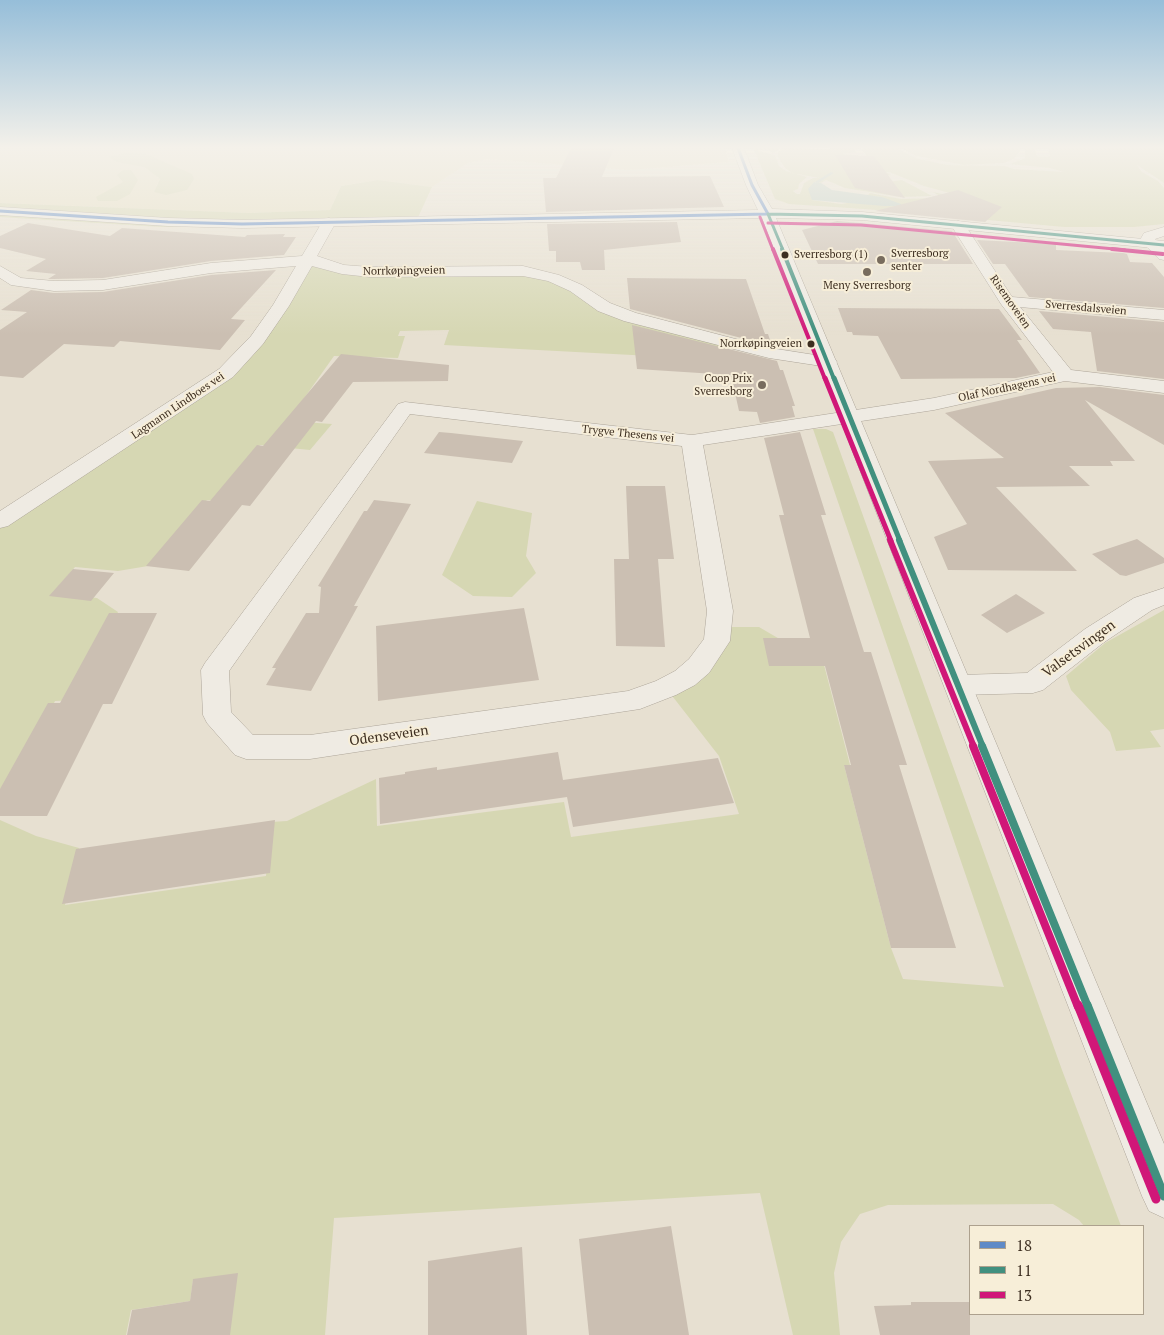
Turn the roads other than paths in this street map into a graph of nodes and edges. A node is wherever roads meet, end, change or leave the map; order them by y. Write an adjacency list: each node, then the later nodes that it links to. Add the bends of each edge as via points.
1 (766, 210): 3 (street)
2 (0, 211): 4 (street, via 204,224)
3 (768, 214): 4 (street); 5 (street, via 862,216); 13 (street)
4 (329, 222): 9 (street, Lagmann Lindboes vei)
5 (958, 225): 7 (street); 11 (street, Risemoveien)
6 (1164, 231): 7 (street, via 1149,236 1147,240)
7 (1157, 244): 8 (street)
8 (1164, 256)
9 (306, 260): 10 (street, Norrkøpingveien, via 244,264 135,281 78,286 36,286 17,282); 13 (street, Norrkøpingveien, via 358,272 497,270 542,274 630,317 769,353 811,362); 19 (street, Lagmann Lindboes vei, via 281,306 257,340 226,373)
10 (0, 271)
11 (1008, 300): 12 (street, Sverresdalsveien); 14 (street, Risemoveien)
12 (1164, 315)
13 (828, 362): 17 (street)
14 (1065, 375): 15 (street, Olaf Nordhagens vei); 17 (street, Olaf Nordhagens vei, via 934,404)
15 (1164, 386)
16 (405, 408): 18 (street, Trygve Thesens vei); 18 (street, Odenseveien, via 215,670 218,715 246,747 310,747 630,701 685,678 700,666 717,641 720,627)
17 (851, 416): 18 (street, Trygve Thesens vei); 21 (street)
18 (692, 441)
19 (0, 521)
20 (1164, 596): 21 (street, Valsetsvingen, via 1143,604 1094,636 1033,683)
21 (960, 685): 22 (street)
22 (1164, 1196)

